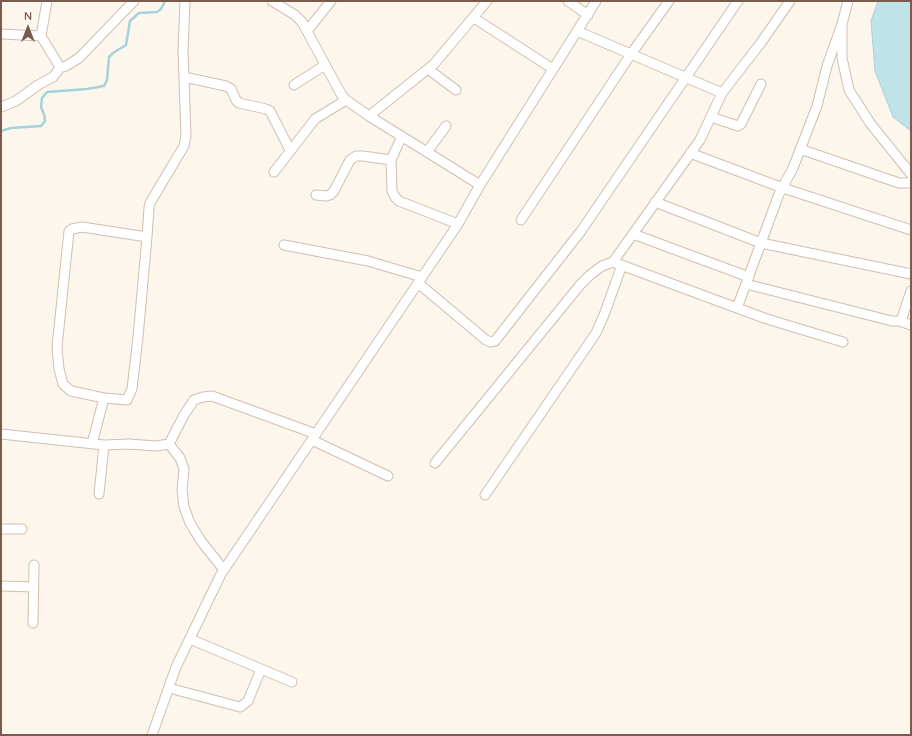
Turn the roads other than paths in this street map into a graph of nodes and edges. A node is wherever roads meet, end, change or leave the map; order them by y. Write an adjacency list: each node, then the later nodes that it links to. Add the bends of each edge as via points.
1 (47, 1): 19 (street)
2 (134, 1): 22 (street, via 79,58)
3 (186, 1): 25 (street)
4 (272, 1): 16 (street, via 295,15)
5 (331, 1): 16 (street)
6 (487, 1): 14 (street)
7 (568, 1): 13 (street)
8 (596, 1): 13 (street)
9 (669, 1): 20 (street)
10 (738, 1): 26 (street)
11 (790, 1): 30 (street)
12 (848, 1): 15 (street)
13 (588, 15): 17 (street)
14 (474, 18): 23 (street); 24 (street)
15 (842, 24): 37 (street, via 827,66 817,106); 43 (street, via 842,58 850,90 870,123)
16 (307, 31): 21 (street)
17 (577, 31): 20 (street); 24 (street)
18 (1, 34): 19 (street)
19 (41, 36): 22 (street)
20 (631, 54): 26 (street); 49 (street)
21 (325, 65): 28 (street); 31 (street)
22 (59, 68): 32 (street, via 53,77 16,101)
23 (428, 69): 29 (street); 33 (street)
24 (553, 69): 45 (street)
25 (184, 77): 38 (street, via 226,86 231,89 239,103 270,111); 53 (street, via 186,141 150,203)
26 (685, 78): 30 (street); 59 (street, via 581,231 495,341 486,340)
27 (761, 84): 34 (street, via 738,126)
28 (294, 85)
29 (456, 90)
30 (722, 94): 34 (street)
31 (346, 100): 33 (street); 38 (street, via 315,119)
32 (1, 107)
33 (369, 116): 36 (street)
34 (711, 117): 40 (street, via 700,140)
35 (446, 126): 39 (street)
36 (402, 136): 39 (street); 41 (street)
37 (800, 149): 44 (street, via 899,183); 46 (street)
38 (290, 150): 42 (street)
39 (427, 152): 45 (street)
40 (690, 153): 46 (street); 48 (street)
41 (391, 160): 47 (street, via 356,156 350,160 330,195); 50 (street, via 392,191 399,201)
42 (274, 172)
43 (911, 174)
44 (911, 181)
45 (480, 185): 50 (street)
46 (783, 188): 51 (street); 54 (street)
47 (316, 195)
48 (655, 202): 52 (street); 54 (street)
49 (520, 220)
50 (458, 224): 59 (street)
51 (911, 230)
52 (633, 234): 56 (street); 60 (street)
53 (147, 237): 66 (street, via 132,389 127,400); 66 (street, via 82,227 69,231 57,347 59,369 63,384 71,391)
54 (761, 243): 58 (street); 60 (street)
55 (284, 245): 59 (street, via 368,261)
56 (613, 262): 57 (street); 72 (street, via 602,266 580,284)
57 (622, 265): 62 (street); 75 (street, via 596,333)
58 (911, 274)
59 (420, 280): 68 (street)
60 (747, 280): 62 (street); 63 (street)
61 (911, 290): 63 (street)
62 (737, 308): 65 (street)
63 (899, 321): 64 (street)
64 (911, 325)
65 (844, 342)
66 (104, 398): 69 (street)
67 (1, 434): 69 (street)
68 (314, 437): 70 (street, via 212,396 194,400); 73 (street); 79 (street)
69 (92, 444): 71 (street)
70 (169, 444): 71 (street); 79 (street, via 180,458 184,470 184,508 190,523)
71 (104, 445): 74 (street)
72 (435, 463)
73 (388, 476)
74 (100, 494)
75 (485, 495)
76 (1, 529): 77 (street)
77 (22, 529)
78 (34, 566): 81 (street)
79 (224, 570): 83 (street)
80 (1, 586): 81 (street)
81 (34, 586): 82 (street)
82 (33, 623)
83 (190, 639): 84 (street); 86 (street)
84 (261, 669): 85 (street); 86 (street, via 248,701 240,707)
85 (292, 682)
86 (169, 688): 87 (street)
87 (152, 735)

